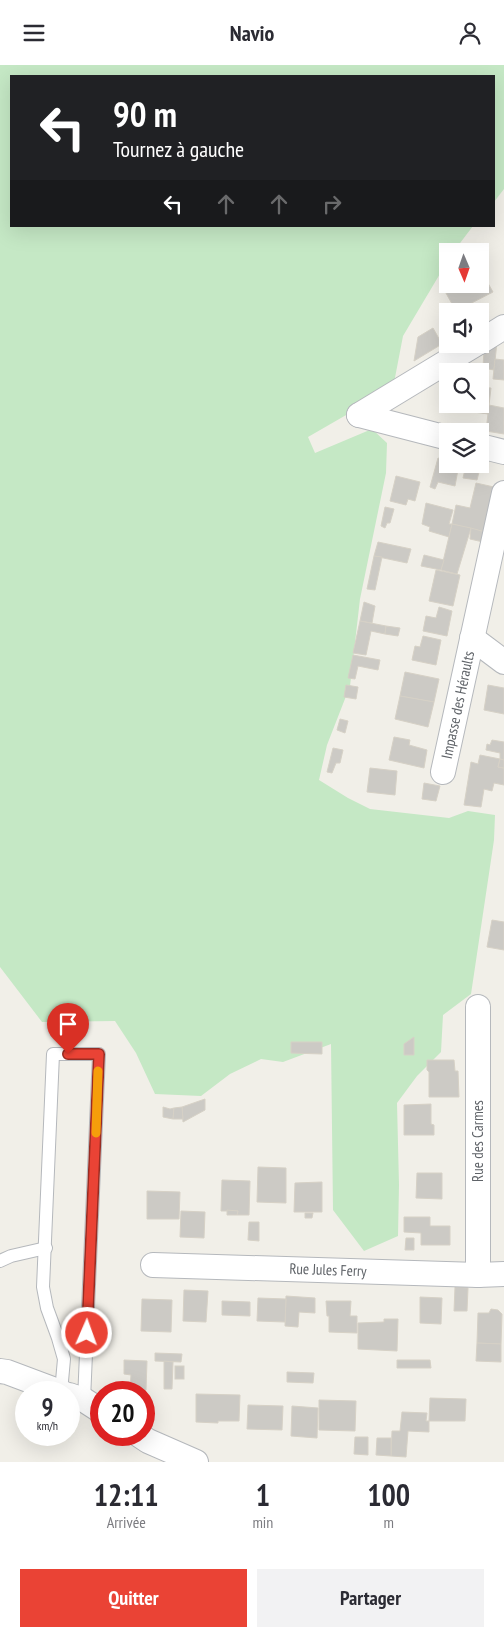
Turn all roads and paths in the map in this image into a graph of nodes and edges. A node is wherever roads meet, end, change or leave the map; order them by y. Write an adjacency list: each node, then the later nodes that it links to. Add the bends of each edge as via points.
1 (504, 327): 2 (street)
2 (489, 336)
3 (461, 353): 4 (street, via 359,415)
4 (439, 435)
5 (489, 448): 6 (street)
6 (504, 452)
7 (504, 493): 8 (street, Impasse des Héraults)
8 (472, 638): 9 (street, Impasse des Héraults); 10 (street, Impasse des Héraults)
9 (504, 661)
10 (443, 772)
11 (478, 1007): 16 (street, Rue des Carmes)
12 (46, 1248): 13 (lane); 19 (lane, via 43,1287 47,1309); 20 (lane, via 53,1054 99,1054)
13 (0, 1261)
14 (153, 1265): 16 (street, Rue Jules Ferry)
15 (504, 1274): 16 (street, Rue Jules Ferry)
16 (478, 1275)
17 (0, 1371): 18 (street)
18 (31, 1381)
19 (71, 1381)
20 (77, 1381)
21 (155, 1444): 22 (street)
22 (196, 1462)

